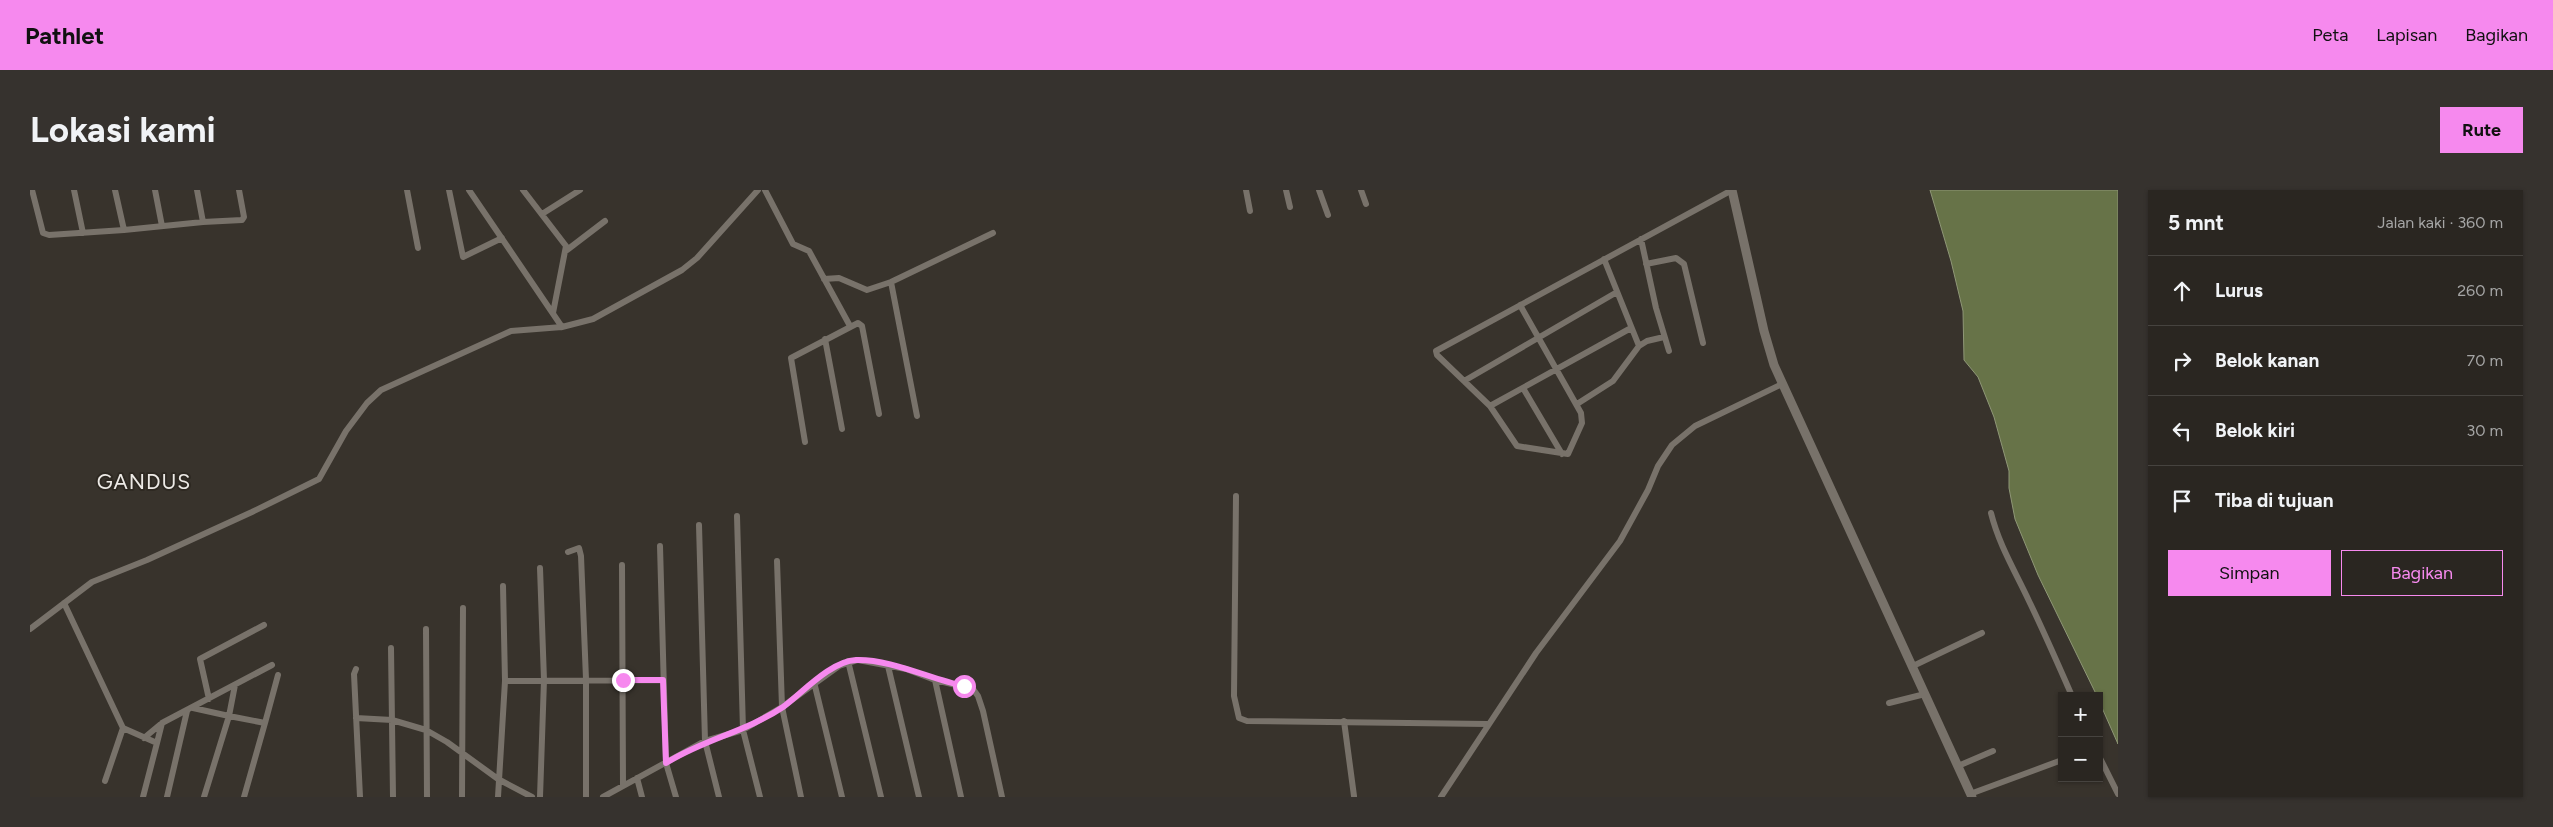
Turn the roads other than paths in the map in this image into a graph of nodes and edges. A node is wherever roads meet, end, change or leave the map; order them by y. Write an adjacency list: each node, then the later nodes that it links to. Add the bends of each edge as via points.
1 (32, 190): 28 (street, via 43,233)
2 (74, 190): 28 (street)
3 (115, 190): 27 (street)
4 (155, 190): 26 (street)
5 (197, 190): 25 (street)
6 (239, 190): 25 (street, via 242,220)
7 (407, 190): 32 (street)
8 (449, 190): 30 (street, via 463,257)
9 (469, 190): 30 (street)
10 (580, 190): 22 (street)
11 (758, 190): 42 (street, via 698,258 682,270 593,319)
12 (765, 190): 36 (street, via 793,244 809,251)
13 (1246, 190): 21 (street)
14 (1286, 190): 20 (street)
15 (1320, 190): 23 (street)
16 (1362, 190): 19 (street)
17 (1732, 190): 31 (street); 52 (street, via 1764,331)
18 (527, 191): 22 (street)
19 (1366, 204)
20 (1290, 207)
21 (1250, 212)
22 (542, 214): 33 (street)
23 (1328, 215)
24 (605, 221): 33 (street)
25 (203, 222): 26 (street)
26 (162, 226): 27 (street)
27 (124, 230): 28 (street)
28 (83, 233)
29 (994, 233): 37 (street)
30 (502, 238): 40 (street)
31 (1641, 239): 34 (street); 35 (street)
32 (418, 248)
33 (567, 250): 40 (street)
34 (1604, 259): 38 (street); 39 (street)
35 (1646, 264): 45 (street); 47 (street, via 1676,258 1684,264)
36 (824, 279): 37 (street, via 839,278 867,290); 41 (street)
37 (890, 282): 57 (street)
38 (1617, 292): 43 (street); 44 (street)
39 (1520, 305): 44 (street); 51 (street, via 1436,351)
40 (552, 313): 42 (street)
41 (850, 326): 46 (street); 56 (street, via 858,323 862,326)
42 (562, 328): 71 (street, via 511,331 381,390 366,403 346,431 319,479 92,582)
43 (1631, 328): 48 (street); 50 (street)
44 (1538, 336): 50 (street); 51 (street)
45 (1664, 337): 48 (street); 49 (street)
46 (825, 339): 58 (street); 59 (street, via 791,358)
47 (1703, 342)
48 (1639, 346): 54 (street, via 1613,381)
49 (1670, 351)
50 (1556, 369): 53 (street); 54 (street)
51 (1464, 381): 55 (street)
52 (1782, 384): 81 (street); 104 (street, via 1695,426 1672,445 1620,541 1536,652)
53 (1523, 388): 55 (street); 60 (street)
54 (1577, 404): 60 (street, via 1582,423 1569,453)
55 (1490, 406): 60 (street, via 1516,446)
56 (879, 414)
57 (917, 416)
58 (842, 430)
59 (805, 442)
60 (1562, 454)
61 (1236, 496): 101 (street, via 1236,714 1248,721)
62 (1991, 513): 92 (street, via 2008,560)
63 (737, 516): 107 (street)
64 (699, 525): 109 (street)
65 (660, 546): 88 (street)
66 (568, 552): 84 (street, via 576,548 581,550)
67 (777, 561): 96 (street)
68 (622, 565): 87 (street)
69 (540, 568): 86 (street)
70 (503, 586): 85 (street)
71 (64, 603): 74 (street); 105 (street)
72 (463, 608): 112 (street)
73 (264, 625): 94 (street, via 200,659)
74 (30, 629)
75 (426, 629): 106 (street)
76 (1982, 634): 81 (street)
77 (391, 648): 100 (street)
78 (848, 661): 80 (street); 90 (street); 143 (street)
79 (272, 665): 91 (street)
80 (888, 666): 89 (street); 144 (street)
81 (1913, 666): 93 (street)
82 (356, 669): 99 (street)
83 (278, 675): 103 (street)
84 (586, 679): 86 (street); 87 (street); 135 (street)
85 (505, 680): 86 (street); 118 (street)
86 (544, 680): 134 (street)
87 (623, 680): 88 (street); 120 (street)
88 (663, 680): 114 (street)
89 (935, 680): 145 (street); 146 (street, via 973,689 978,696)
90 (814, 682): 96 (street); 142 (street)
91 (235, 685): 94 (street); 98 (street)
92 (2070, 692)
93 (1925, 694): 95 (street); 116 (street)
94 (209, 699): 97 (street)
95 (1889, 703)
96 (782, 707): 107 (street); 141 (street)
97 (190, 709): 98 (street); 102 (street); 125 (street)
98 (229, 716): 103 (street); 126 (street)
99 (356, 718): 100 (street); 128 (street)
100 (392, 720): 106 (street); 129 (street)
101 (1344, 722): 104 (street); 122 (street)
102 (162, 723): 108 (street); 110 (street)
103 (265, 723): 127 (street)
104 (1487, 724): 147 (street)
105 (123, 728): 108 (street); 119 (street)
106 (426, 730): 112 (street); 130 (street)
107 (743, 730): 109 (street); 140 (street)
108 (144, 738): 110 (street)
109 (705, 741): 114 (street); 139 (street)
110 (157, 743): 124 (street)
111 (1994, 751): 116 (street)
112 (462, 752): 118 (street); 131 (street)
113 (2058, 762): 123 (street)
114 (666, 763): 117 (street); 138 (street)
115 (2103, 764): 121 (street)
116 (1958, 766): 123 (street)
117 (637, 778): 120 (street); 137 (street)
118 (498, 779): 132 (street); 133 (street)
119 (105, 781)
120 (623, 786): 136 (street)
121 (2118, 794)
122 (1354, 796)
123 (1971, 796)
124 (144, 797)
125 (167, 797)
126 (204, 797)
127 (244, 797)
128 (360, 797)
129 (393, 797)
130 (427, 797)
131 (462, 797)
132 (498, 797)
133 (532, 797)
134 (540, 797)
135 (586, 797)
136 (603, 797)
137 (642, 797)
138 (676, 797)
139 (720, 797)
140 (760, 797)
141 (801, 797)
142 (842, 797)
143 (881, 797)
144 (919, 797)
145 (960, 797)
146 (1002, 797)
147 (1441, 797)

